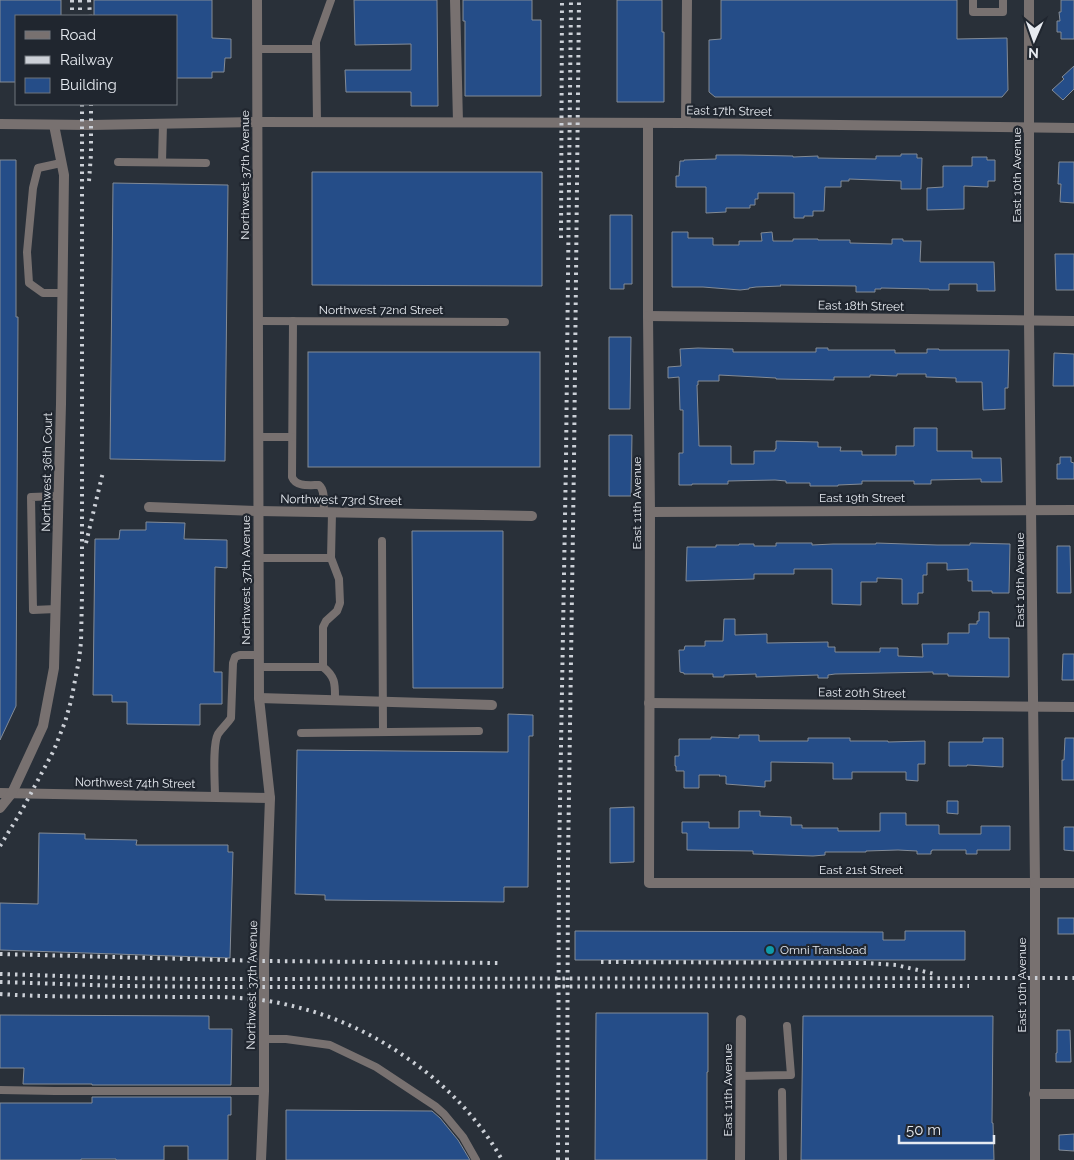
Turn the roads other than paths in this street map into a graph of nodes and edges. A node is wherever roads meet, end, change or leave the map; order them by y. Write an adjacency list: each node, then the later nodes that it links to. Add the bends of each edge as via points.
1 (257, 0): 8 (street, Northwest 37th Avenue)
2 (331, 0): 9 (lane)
3 (455, 0): 12 (street)
4 (687, 0): 13 (street)
5 (973, 0): 6 (lane, via 974,12 1002,12)
6 (1003, 0)
7 (1029, 0): 18 (street, East 10th Avenue)
8 (257, 49): 9 (lane); 10 (street, Northwest 37th Avenue)
9 (316, 49): 11 (lane)
10 (257, 122): 11 (street, East 17th Street); 15 (street, East 17th Street); 27 (street, Northwest 37th Avenue)
11 (317, 122): 12 (street, East 17th Street)
12 (458, 122): 16 (street, East 17th Street)
13 (686, 123): 16 (street, East 17th Street); 18 (street, East 17th Street)
14 (0, 124): 17 (street, East 17th Street)
15 (163, 124): 17 (street, East 17th Street); 21 (lane)
16 (648, 124): 25 (street, East 11th Avenue)
17 (54, 125): 22 (street, Northwest 36th Court)
18 (1030, 128): 19 (street, East 17th Street); 29 (street, East 10th Avenue)
19 (1074, 128)
20 (118, 162): 21 (lane)
21 (162, 162): 23 (lane)
22 (62, 163): 24 (street, Northwest 36th Court); 24 (lane, via 38,168 27,252 29,282 43,293)
23 (206, 163)
24 (62, 293): 33 (street, Northwest 36th Court)
25 (648, 316): 29 (street, East 18th Street); 38 (street, East 11th Avenue)
26 (1074, 320): 29 (street, East 18th Street)
27 (258, 321): 28 (lane, Northwest 72nd Street); 31 (street, Northwest 37th Avenue)
28 (293, 321): 30 (lane, Northwest 72nd Street); 32 (lane)
29 (1029, 321): 35 (street, East 10th Avenue)
30 (505, 322)
31 (258, 437): 32 (lane); 37 (street, Northwest 37th Avenue)
32 (292, 437): 39 (lane, via 292,477 297,484 322,487)
33 (59, 496): 44 (street, Northwest 36th Court); 44 (lane, via 31,497 33,610)
34 (150, 508): 37 (street, Northwest 73rd Street)
35 (1032, 510): 36 (street, East 19th Street); 38 (street, East 19th Street); 53 (street, East 10th Avenue)
36 (1074, 510)
37 (258, 512): 39 (street, Northwest 73rd Street); 42 (street, Northwest 37th Avenue)
38 (650, 512): 51 (street, East 11th Avenue)
39 (328, 513): 40 (street, Northwest 73rd Street); 43 (lane)
40 (532, 516)
41 (382, 541): 50 (lane)
42 (259, 558): 43 (lane); 45 (street, Northwest 37th Avenue)
43 (332, 558): 46 (lane, via 339,580 340,603 322,627)
44 (56, 610): 59 (street, Northwest 36th Court, via 54,668 44,726)
45 (259, 655): 47 (street, Northwest 37th Avenue); 60 (lane, via 240,655 233,663 230,718 215,744)
46 (324, 667): 47 (lane); 49 (lane, via 335,682)
47 (259, 668): 48 (street, Northwest 37th Avenue)
48 (259, 698): 49 (street); 61 (street, Northwest 37th Avenue)
49 (335, 700): 50 (street)
50 (383, 702): 52 (street); 56 (lane)
51 (649, 703): 53 (street, East 20th Street); 63 (street, East 11th Avenue)
52 (492, 705)
53 (1033, 707): 54 (street, East 20th Street); 64 (street, East 10th Avenue)
54 (1074, 707)
55 (479, 731): 56 (lane)
56 (383, 732): 57 (lane)
57 (301, 733)
58 (0, 793): 59 (street, Northwest 74th Street)
59 (12, 793): 60 (street, Northwest 74th Street); 62 (street, Northwest 36th Court)
60 (215, 797): 61 (street, Northwest 74th Street)
61 (270, 798): 68 (street, Northwest 37th Avenue)
62 (0, 808)
63 (649, 883): 64 (street, East 21st Street)
64 (1035, 883): 65 (street, East 21st Street); 73 (street, East 10th Avenue)
65 (1074, 883)
66 (741, 1020): 69 (street, East 11th Avenue)
67 (787, 1026): 69 (lane, via 791,1075)
68 (264, 1039): 71 (street, Northwest 37th Avenue); 76 (lane, via 330,1044 376,1066 444,1114)
69 (741, 1076): 77 (street, East 11th Avenue)
70 (0, 1090): 71 (lane)
71 (264, 1091): 75 (street, Northwest 37th Avenue)
72 (782, 1092): 78 (lane)
73 (1034, 1094): 74 (street); 79 (street, East 10th Avenue)
74 (1074, 1094)
75 (261, 1160)
76 (476, 1160)
77 (740, 1160)
78 (783, 1160)
79 (1035, 1160)

